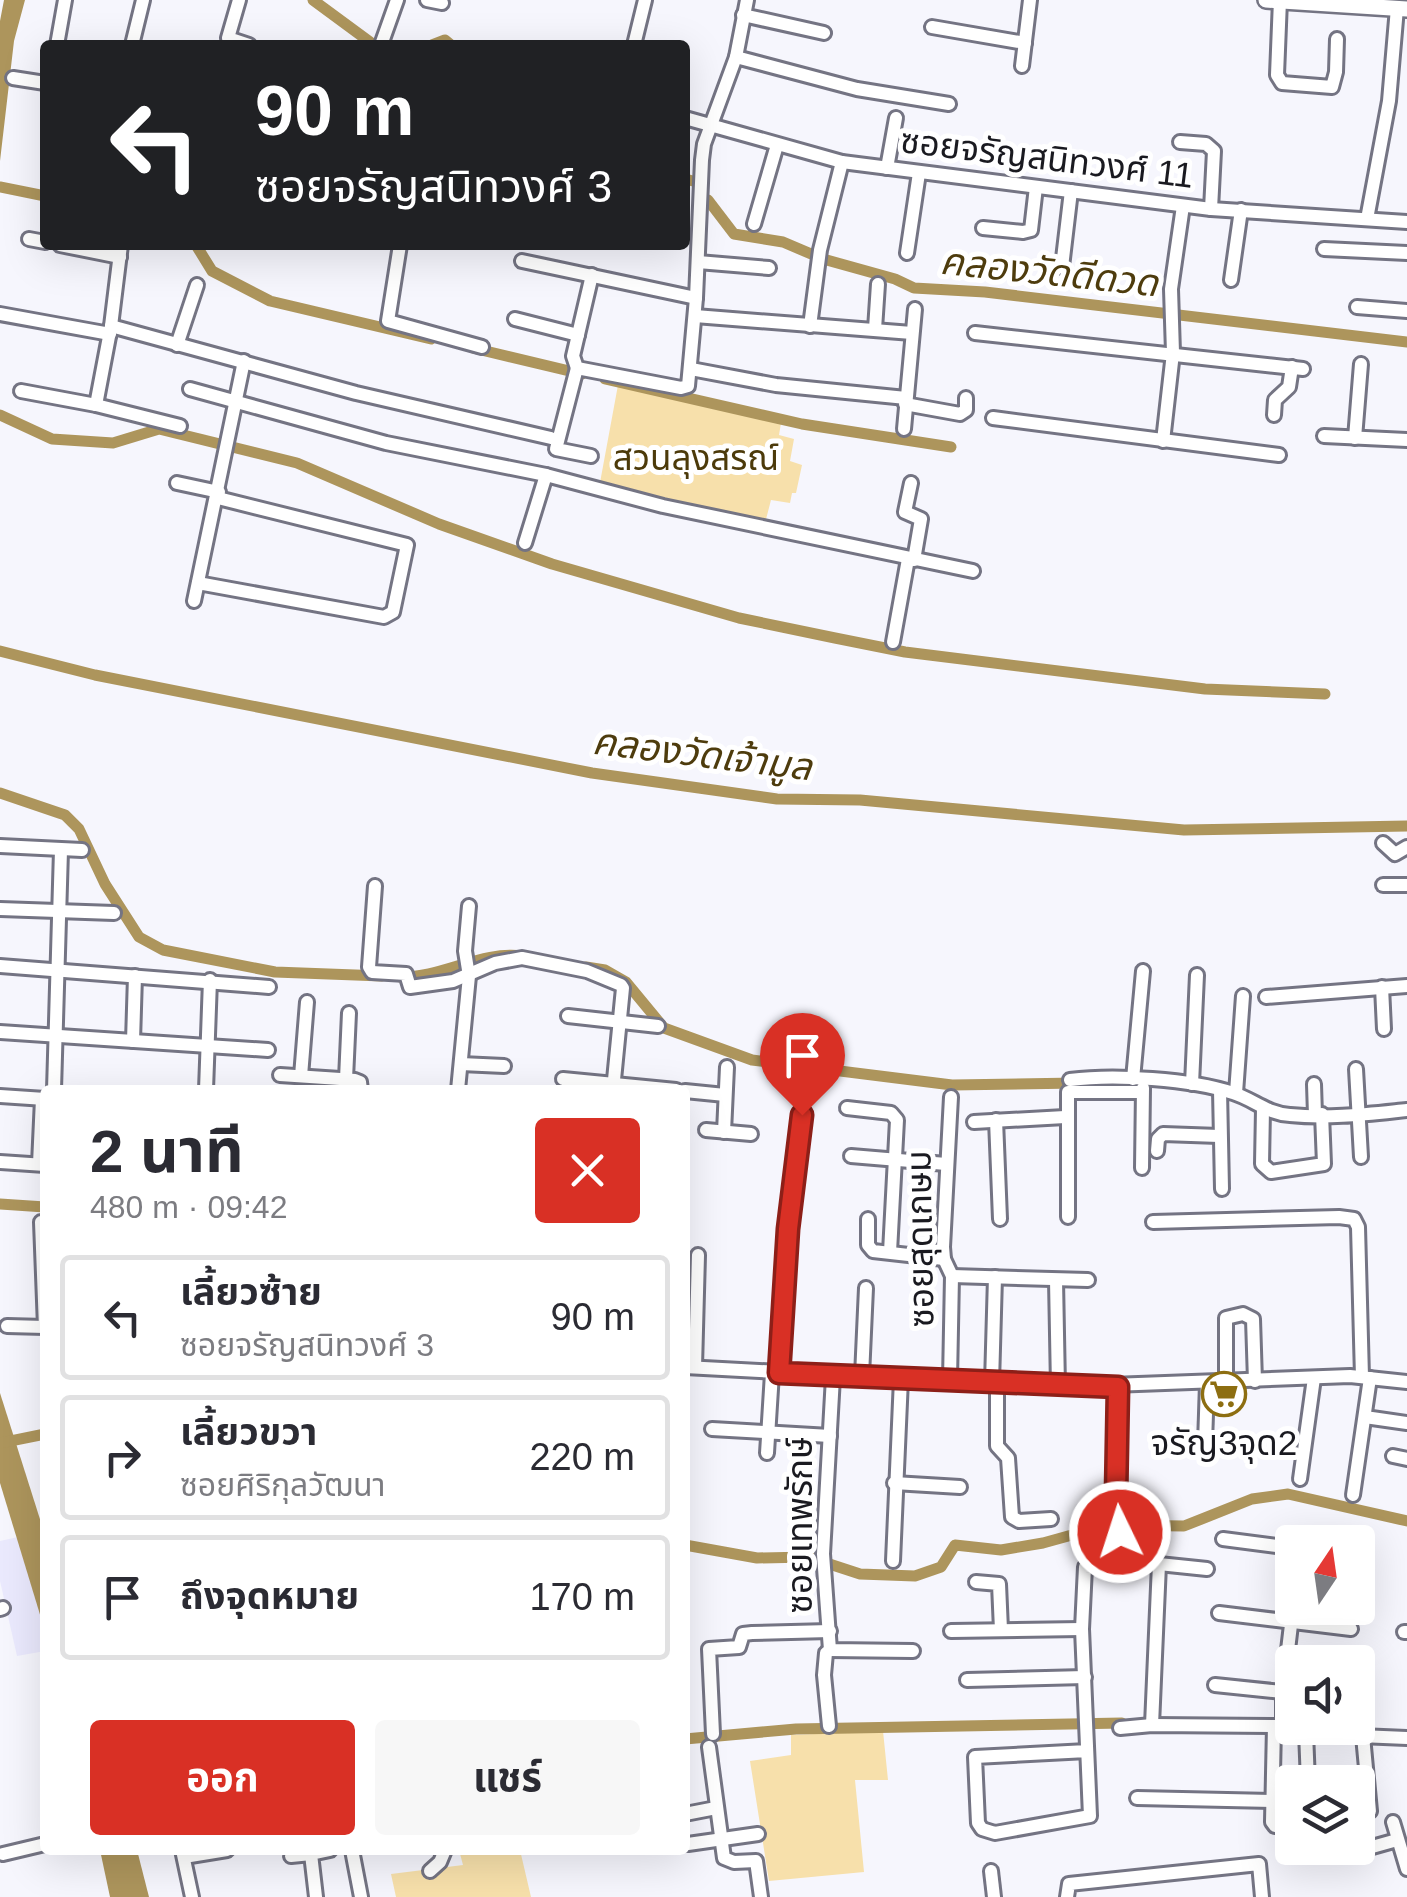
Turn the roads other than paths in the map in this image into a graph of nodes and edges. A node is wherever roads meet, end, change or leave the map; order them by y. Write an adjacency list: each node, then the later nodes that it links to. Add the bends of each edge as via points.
1 (65, 0): 15 (street)
2 (143, 0): 16 (street)
3 (239, 0): 17 (street, via 228,38)
4 (397, 0): 18 (street)
5 (645, 0): 19 (street)
6 (747, 0): 11 (street)
7 (1030, 0): 20 (street)
8 (1275, 1): 9 (main road); 14 (street, via 1282,83 1332,87)
9 (1311, 2): 10 (main road)
10 (1402, 9): 41 (street)
11 (743, 15): 13 (street); 21 (street)
12 (932, 27): 20 (street)
13 (824, 33)
14 (1337, 39)
15 (58, 40)
16 (133, 40)
17 (234, 40)
18 (383, 40)
19 (635, 40)
20 (1025, 43): 22 (street)
21 (736, 57): 25 (street, via 856,89); 28 (street)
22 (1022, 66)
23 (12, 78): 24 (street)
24 (40, 82)
25 (949, 104)
26 (896, 118): 32 (street)
27 (690, 119): 28 (street, ซอยจรัญสนิทวงศ์ 11)
28 (712, 126): 30 (street, ซอยจรัญสนิทวงศ์ 11); 40 (street, via 702,160)
29 (1180, 142): 38 (street, via 1214,151)
30 (777, 145): 31 (street, ซอยจรัญสนิทวงศ์ 11); 43 (street)
31 (842, 162): 32 (street, ซอยจรัญสนิทวงศ์ 11); 67 (street, via 818,257)
32 (887, 168): 33 (street, ซอยจรัญสนิทวงศ์ 11)
33 (919, 173): 34 (street, ซอยจรัญสนิทวงศ์ 11); 50 (street)
34 (1036, 187): 35 (street, ซอยจรัญสนิทวงศ์ 11); 44 (street, via 1030,230)
35 (1071, 191): 36 (street, ซอยจรัญสนิทวงศ์ 11); 54 (street)
36 (1182, 206): 38 (street, ซอยจรัญสนิทวงศ์ 11); 75 (street, via 1170,290)
37 (690, 208): 40 (street)
38 (1211, 209): 39 (street, ซอยจรัญสนิทวงศ์ 11)
39 (1241, 210): 41 (street, ซอยจรัญสนิทวงศ์ 11); 57 (street)
40 (701, 211): 53 (street)
41 (1368, 218): 42 (street, ซอยจรัญสนิทวงศ์ 11)
42 (1407, 222)
43 (754, 224)
44 (984, 228)
45 (29, 239): 46 (street)
46 (40, 241)
47 (1324, 249): 51 (street)
48 (399, 250): 74 (street, via 388,321)
49 (120, 251): 68 (street)
50 (907, 253)
51 (1407, 253)
52 (522, 261): 56 (street)
53 (698, 262): 55 (street); 60 (street)
54 (1062, 267)
55 (769, 268)
56 (592, 276): 60 (street); 72 (street)
57 (1231, 280)
58 (878, 284): 69 (street)
59 (197, 285): 73 (street)
60 (696, 298): 65 (street)
61 (1357, 307): 63 (street)
62 (915, 308): 70 (street)
63 (1407, 311)
64 (0, 314): 68 (street)
65 (695, 316): 67 (street); 78 (street)
66 (515, 318): 72 (street)
67 (810, 326): 69 (street)
68 (110, 330): 73 (street); 85 (street)
69 (875, 330): 70 (street)
70 (912, 333): 84 (street)
71 (976, 333): 75 (street)
72 (578, 335): 79 (street)
73 (177, 344): 76 (street)
74 (482, 347)
75 (1173, 353): 86 (street, via 1297,368 1275,400); 94 (street)
76 (244, 360): 83 (street); 91 (street)
77 (1360, 364): 92 (street)
78 (691, 369): 79 (street, via 682,388); 84 (street)
79 (576, 372): 96 (street, via 556,449)
80 (190, 390): 83 (street)
81 (21, 391): 85 (street)
82 (966, 398): 84 (street, via 960,414)
83 (236, 400): 97 (street, via 370,439); 100 (street)
84 (906, 401): 89 (street)
85 (96, 405): 88 (street)
86 (1274, 415)
87 (993, 418): 94 (street)
88 (180, 426)
89 (904, 429)
90 (1324, 436): 92 (street)
91 (551, 438)
92 (1356, 438): 93 (street)
93 (1407, 440)
94 (1163, 441): 95 (street)
95 (1279, 455)
96 (591, 456)
97 (546, 475): 101 (street); 102 (street)
98 (911, 482): 102 (street, via 905,512 921,519)
99 (177, 484): 100 (street)
100 (218, 495): 104 (street); 104 (street, via 402,542 408,549 393,612 384,617)
101 (525, 543)
102 (911, 559): 103 (street); 106 (street)
103 (973, 572)
104 (198, 584): 105 (street)
105 (194, 601)
106 (894, 642)
107 (1384, 842): 109 (street, via 1395,854)
108 (0, 846): 110 (street)
109 (1407, 847)
110 (61, 850): 111 (street); 117 (street)
111 (82, 850)
112 (1383, 885): 113 (street)
113 (1407, 885)
114 (375, 886): 120 (street, via 372,972 407,980 410,987)
115 (468, 906): 120 (street)
116 (0, 909): 117 (street)
117 (58, 912): 118 (street); 122 (street)
118 (114, 913)
119 (0, 966): 122 (street)
120 (468, 971): 134 (street, via 522,958 587,971 623,988); 142 (street)
121 (1143, 971): 151 (street)
122 (56, 972): 124 (street); 138 (street)
123 (1198, 974): 152 (street)
124 (135, 976): 125 (street); 139 (street)
125 (210, 980): 127 (street); 140 (street)
126 (1407, 986): 128 (street)
127 (269, 987)
128 (1382, 987): 130 (street); 136 (street)
129 (1243, 996): 162 (street)
130 (1266, 997)
131 (307, 1002): 147 (street)
132 (348, 1013): 148 (street)
133 (568, 1016): 134 (street)
134 (620, 1023): 135 (street); 159 (street)
135 (658, 1026)
136 (1384, 1028)
137 (0, 1032): 138 (street)
138 (56, 1037): 139 (street); 154 (street)
139 (133, 1041): 140 (street)
140 (208, 1045): 141 (street); 155 (street)
141 (268, 1050)
142 (461, 1064): 143 (street); 157 (street)
143 (504, 1066)
144 (727, 1067): 163 (street)
145 (1356, 1069): 172 (street)
146 (280, 1075): 147 (street)
147 (301, 1076): 148 (street)
148 (346, 1079): 156 (street)
149 (562, 1079): 158 (street)
150 (1070, 1080): 151 (street)
151 (1140, 1084): 152 (street); 173 (street, via 1068,1092); 187 (street)
152 (1192, 1084): 160 (street)
153 (1314, 1084): 171 (street)
154 (49, 1085)
155 (206, 1085)
156 (360, 1085)
157 (459, 1085)
158 (600, 1085)
159 (613, 1085)
160 (1220, 1090): 162 (street); 179 (street)
161 (690, 1092): 163 (street)
162 (1236, 1094): 168 (street)
163 (725, 1095): 177 (street)
164 (0, 1096): 165 (street)
165 (40, 1096)
166 (951, 1097): 186 (street, ซอยสุดเกษม)
167 (847, 1108): 184 (street, via 896,1115)
168 (1264, 1109): 171 (street); 171 (street, via 1262,1164 1271,1172 1324,1164)
169 (1407, 1110): 172 (street)
170 (802, 1115): 204 (street)
171 (1319, 1115): 172 (street)
172 (1358, 1115): 182 (street)
173 (1066, 1117): 174 (street); 189 (street)
174 (996, 1120): 175 (street); 191 (street)
175 (974, 1122)
176 (706, 1130): 177 (street)
177 (724, 1132): 178 (street)
178 (751, 1134)
179 (1219, 1136): 180 (street, via 1163,1134); 188 (street)
180 (1157, 1150)
181 (852, 1156): 184 (street)
182 (1360, 1158)
183 (0, 1162): 185 (street)
184 (896, 1162): 186 (street); 193 (street)
185 (40, 1164)
186 (946, 1164): 195 (street, ซอยสุดเกษม)
187 (1142, 1168)
188 (1222, 1189)
189 (1068, 1217)
190 (868, 1218): 193 (street, via 869,1248)
191 (1000, 1219)
192 (1153, 1222): 207 (street, via 1354,1219)
193 (890, 1252): 195 (street)
194 (698, 1255): 203 (street)
195 (944, 1260): 196 (street, ซอยสุดเกษม)
196 (952, 1276): 197 (street); 210 (street, ซอยสุดเกษม)
197 (995, 1277): 198 (street); 214 (street)
198 (1056, 1280): 199 (street); 216 (street)
199 (1088, 1280)
200 (866, 1288): 205 (street)
201 (8, 1326): 202 (street)
202 (40, 1326)
203 (690, 1367): 204 (street)
204 (776, 1373): 206 (street); 221 (street)
205 (862, 1376): 206 (street); 209 (street)
206 (833, 1377): 222 (street, ซอยเทพรักษ์)
207 (1366, 1377): 208 (street); 213 (street); 218 (street)
208 (1314, 1378): 211 (street); 225 (street)
209 (902, 1379): 210 (street); 226 (street)
210 (950, 1380): 214 (street)
211 (1255, 1381): 212 (street); 212 (street, via 1253,1319 1243,1314 1226,1318)
212 (1226, 1382): 215 (street)
213 (1407, 1382)
214 (994, 1383): 216 (street); 229 (street, via 997,1446 1008,1458 1012,1516)
215 (1207, 1384): 217 (street); 223 (street)
216 (1058, 1387): 217 (street)
217 (1118, 1387): 233 (street)
218 (1365, 1418): 219 (street); 228 (street)
219 (1407, 1423)
220 (712, 1429): 221 (street)
221 (768, 1432): 222 (street); 224 (street)
222 (830, 1436): 243 (street, ซอยเทพรักษ์, via 823,1554)
223 (1205, 1444)
224 (767, 1452)
225 (1300, 1480)
226 (894, 1483): 227 (street); 232 (street)
227 (960, 1487)
228 (1353, 1494)
229 (1051, 1519)
230 (1223, 1539): 231 (street)
231 (1275, 1546)
232 (893, 1561)
233 (1118, 1564): 234 (street); 240 (street, via 1085,1567)
234 (1159, 1564): 235 (street); 251 (street)
235 (1207, 1570)
236 (976, 1582): 242 (street, via 1001,1587)
237 (1218, 1613): 238 (street)
238 (1275, 1615)
239 (1335, 1625): 241 (street)
240 (1082, 1629): 242 (street); 247 (street)
241 (1352, 1629)
242 (1002, 1630): 244 (street)
243 (830, 1631): 245 (street, ซอยเทพรักษ์); 261 (street, via 743,1634 740,1647 709,1649)
244 (951, 1631)
245 (830, 1650): 246 (street, ซอยเทพรักษ์); 252 (street, via 824,1675)
246 (913, 1651)
247 (1085, 1677): 248 (street); 258 (street)
248 (967, 1680)
249 (1215, 1685): 250 (street)
250 (1275, 1691)
251 (1152, 1725): 253 (street); 254 (street)
252 (829, 1726)
253 (1120, 1728)
254 (1275, 1728)
255 (1375, 1737): 256 (street)
256 (1407, 1738)
257 (1277, 1745): 260 (street)
258 (1087, 1751): 258 (street, via 975,1757 982,1829 995,1833 1090,1816)
259 (1137, 1798): 260 (street)
260 (1273, 1801): 264 (street)
261 (716, 1808): 262 (street); 266 (street)
262 (690, 1813)
263 (1392, 1822): 267 (street)
264 (1275, 1824)
265 (758, 1834): 266 (street)
266 (720, 1840): 268 (street); 284 (street, via 725,1861 756,1860)
267 (1397, 1840): 270 (street); 280 (street)
268 (690, 1844)
269 (40, 1845): 271 (street)
270 (1375, 1846)
271 (1, 1851)
272 (183, 1855): 281 (street)
273 (302, 1855): 277 (street)
274 (311, 1855): 282 (street)
275 (353, 1855): 283 (street)
276 (443, 1855): 278 (street)
277 (292, 1856)
278 (430, 1870)
279 (990, 1870): 285 (street)
280 (1407, 1870)
281 (192, 1897)
282 (316, 1897)
283 (360, 1897)
284 (761, 1897)
285 (994, 1897)
286 (1067, 1897): 287 (street, via 1069,1884 1259,1864)
287 (1262, 1897)

